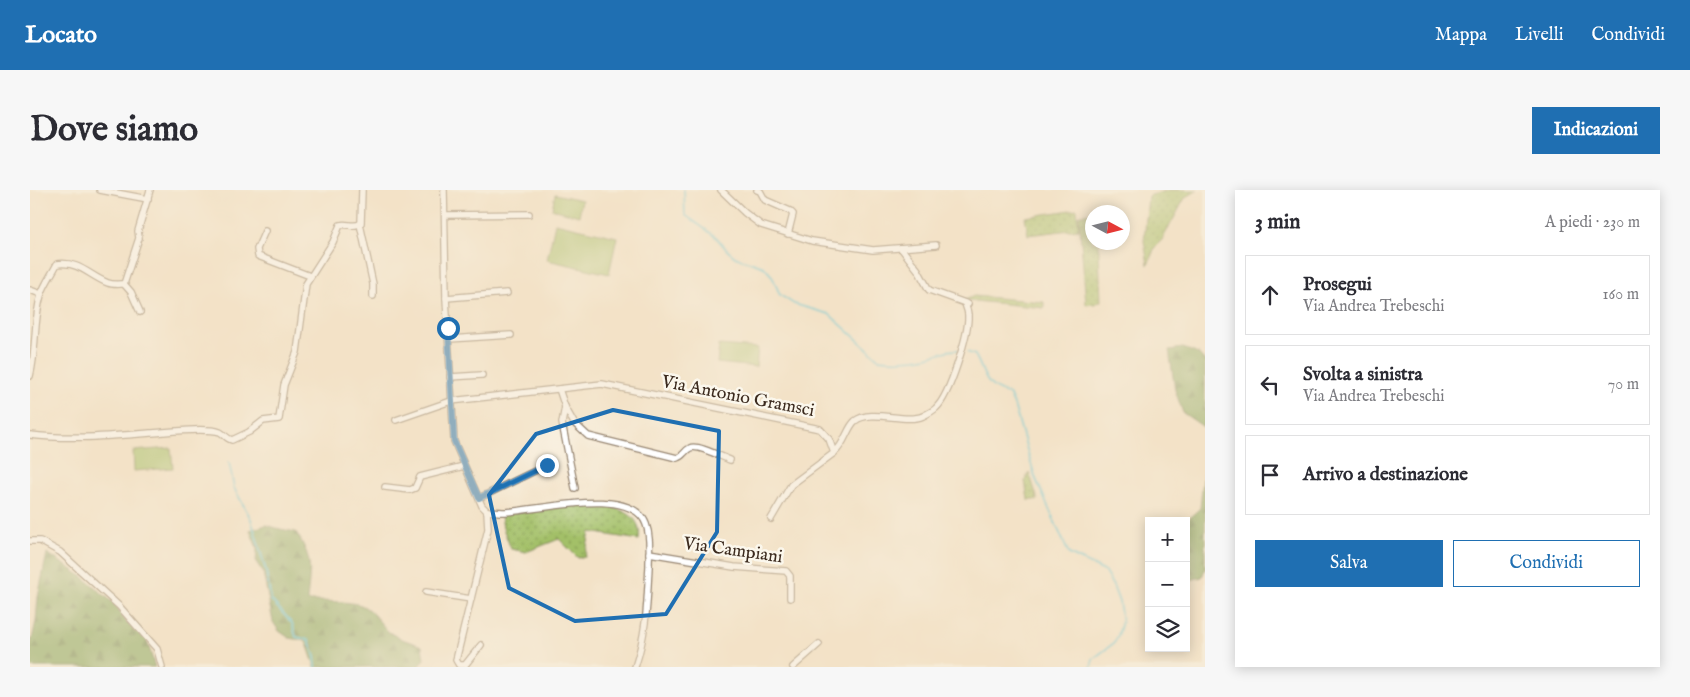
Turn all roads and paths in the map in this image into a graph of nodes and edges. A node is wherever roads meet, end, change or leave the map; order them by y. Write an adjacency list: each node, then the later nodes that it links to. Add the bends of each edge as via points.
1 (100, 190): 7 (street)
2 (150, 190): 7 (street)
3 (362, 190): 10 (street)
4 (444, 190): 9 (street)
5 (721, 190): 12 (street, via 761,225)
6 (757, 190): 12 (street, via 765,200 793,214)
7 (148, 199): 16 (street)
8 (529, 214): 9 (street)
9 (444, 215): 21 (street)
10 (360, 224): 15 (street, via 340,226); 20 (street)
11 (265, 232): 15 (street, via 257,249 258,256)
12 (788, 234): 14 (street, via 852,248)
13 (936, 245): 14 (street)
14 (901, 248): 33 (street, via 929,290 967,304 963,349 937,407 922,417 866,416 855,422)
15 (310, 276): 32 (street, via 304,292 297,352 284,385 280,417 263,422 232,440 222,432 214,431 59,438)
16 (124, 284): 19 (street, via 110,284 75,264 66,263 58,264); 22 (street)
17 (30, 290): 19 (street)
18 (507, 293): 21 (street)
19 (42, 294): 26 (street)
20 (375, 297)
21 (446, 298): 24 (street)
22 (140, 312)
23 (511, 335): 24 (street)
24 (448, 339): 27 (street)
25 (482, 375): 27 (street)
26 (30, 376)
27 (450, 378): 29 (street)
28 (559, 389): 29 (street, Via Antonio Gramsci); 30 (street); 33 (street, Via Antonio Gramsci, via 602,384 820,429 829,439)
29 (451, 401): 31 (street, Via Antonio Gramsci); 36 (street, via 454,441)
30 (565, 407): 34 (street, via 574,423 588,436 677,458 696,446); 38 (street, via 562,423)
31 (396, 420)
32 (30, 435)
33 (834, 453): 41 (street, via 791,485)
34 (730, 460)
35 (547, 465): 39 (street)
36 (464, 466): 37 (street, via 420,477 415,488 410,490); 39 (street)
37 (386, 488)
38 (575, 488)
39 (479, 498): 40 (street)
40 (487, 511): 43 (street, via 503,512 577,502 624,506 639,512 646,524); 46 (street, via 488,529)
41 (771, 518)
42 (30, 541): 49 (street, via 40,541 60,552 119,606 157,649)
43 (649, 553): 45 (street, Via Campiani, via 734,567 786,571 790,576); 50 (street, via 643,644)
44 (426, 592): 46 (street)
45 (790, 598)
46 (471, 599): 48 (street, via 456,660 459,665 466,665)
47 (819, 644): 51 (street)
48 (481, 645)
49 (162, 667)
50 (635, 667)
51 (793, 667)

